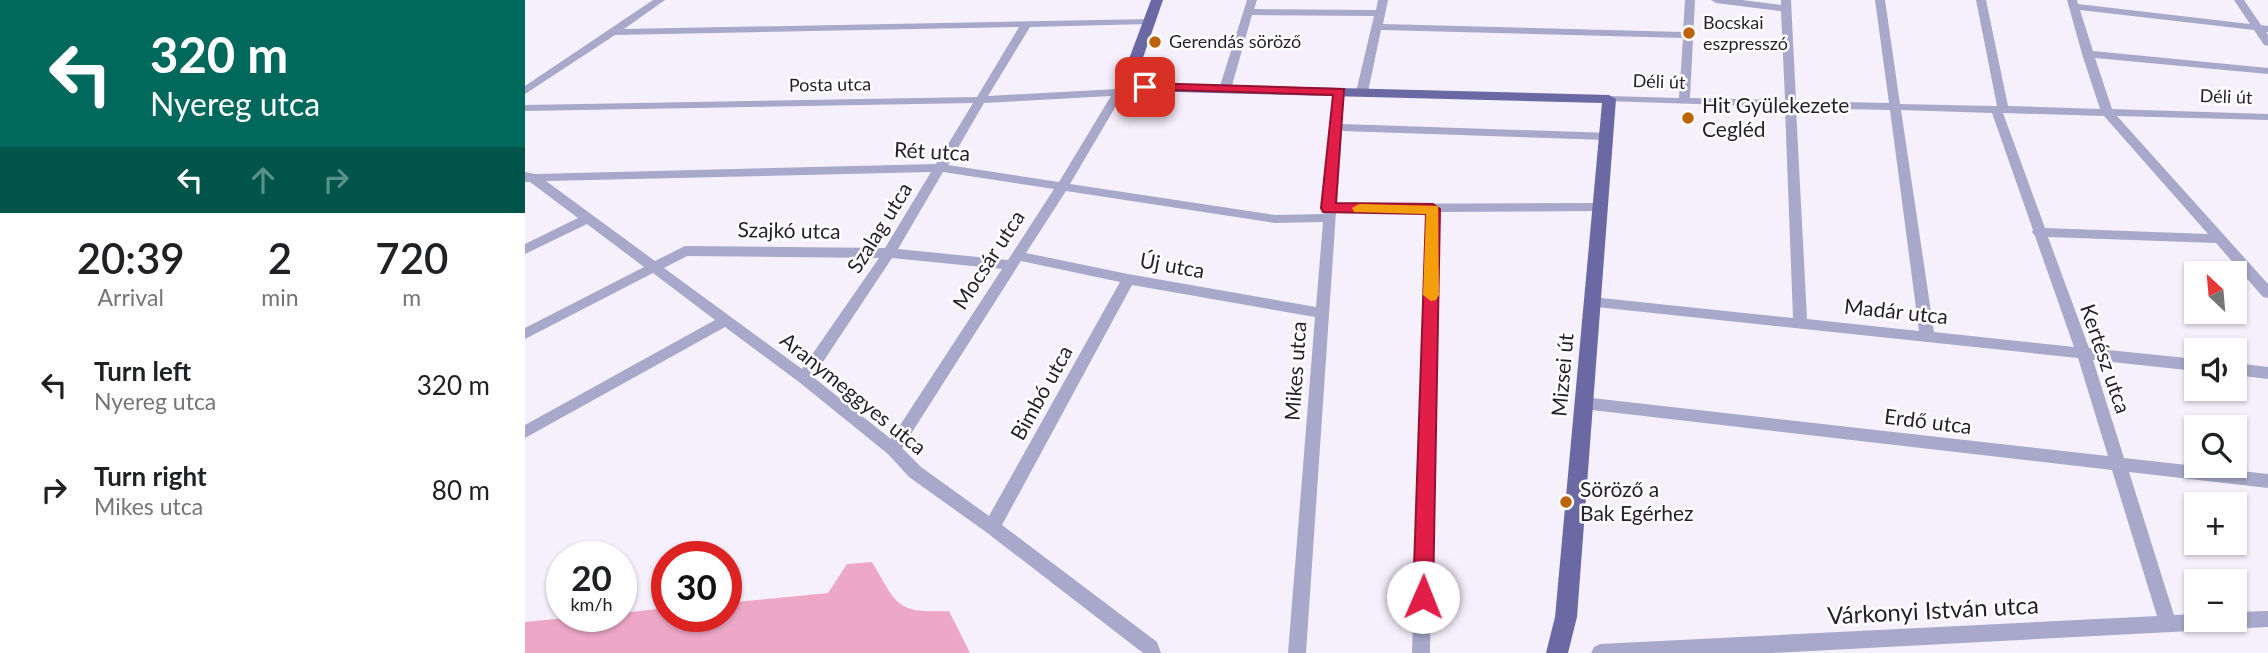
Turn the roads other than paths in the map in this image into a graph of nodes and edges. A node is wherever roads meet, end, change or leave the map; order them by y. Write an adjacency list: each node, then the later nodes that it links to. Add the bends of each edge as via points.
1 (660, 0): 18 (street)
2 (1157, 0): 14 (main road)
3 (1252, 0): 12 (street)
4 (1383, 0): 13 (street)
5 (1690, 0): 19 (street)
6 (1716, 0): 11 (street)
7 (1880, 0): 33 (street)
8 (1981, 0): 35 (street, Kertész utca)
9 (2239, 0): 17 (street)
10 (2072, 3): 17 (street); 21 (street)
11 (1785, 4): 32 (street)
12 (1248, 12): 13 (street); 24 (street)
13 (1380, 13): 16 (street)
14 (1149, 21): 15 (street); 23 (main road, via 1131,68)
15 (1026, 23): 18 (street); 30 (street, Szalag utca)
16 (1378, 27): 19 (street); 28 (street)
17 (2263, 28): 20 (street)
18 (615, 32): 25 (street)
19 (1687, 35): 31 (street)
20 (2268, 43)
21 (2087, 54): 22 (street); 36 (street)
22 (2268, 71)
23 (1134, 84): 24 (main road, Déli út); 26 (street, Posta utca)
24 (1225, 89): 27 (main road, Déli út)
25 (525, 91)
26 (1119, 92): 30 (street, Posta utca); 42 (street, Mocsár utca)
27 (1339, 92): 28 (main road, Déli út); 38 (street, Mikes utca)
28 (1362, 92): 29 (main road, Déli út)
29 (1609, 99): 31 (street, Déli út); 39 (main road, Mizsei út)
30 (980, 100): 34 (street, Posta utca); 40 (street, Szalag utca)
31 (1684, 102): 32 (street, Déli út)
32 (1790, 104): 33 (street, Déli út); 58 (street)
33 (1894, 107): 35 (street, Déli út); 60 (street)
34 (525, 108)
35 (2000, 109): 36 (street, Déli út); 47 (street, Kertész utca)
36 (2107, 112): 37 (street, Déli út); 48 (street)
37 (2268, 117)
38 (1337, 127): 39 (street); 45 (street, Mikes utca)
39 (1607, 136): 43 (main road, Mizsei út)
40 (940, 168): 41 (street, Rét utca); 42 (street, Rét utca); 50 (street, Szalag utca)
41 (527, 175): 46 (street, Aranymeggyes utca)
42 (1062, 187): 45 (street, Rét utca, via 1275,219); 51 (street, Mocsár utca)
43 (1599, 207): 44 (street, Rét utca); 55 (main road, Mizsei út)
44 (1433, 209): 45 (street, Rét utca); 76 (street)
45 (1328, 213): 56 (street, Mikes utca)
46 (586, 219): 49 (street); 52 (street, Aranymeggyes utca)
47 (2038, 232): 48 (street); 61 (street, Kertész utca)
48 (2219, 239): 54 (street)
49 (525, 249)
50 (889, 253): 51 (street, Szajkó utca); 52 (street, Szajkó utca, via 685,251); 65 (street, Szalag utca)
51 (1014, 260): 53 (street, Új utca); 68 (street, Mocsár utca)
52 (655, 266): 57 (street, Aranymeggyes utca); 59 (street, Szajkó utca)
53 (1128, 279): 56 (street, Új utca); 71 (street, Bimbó utca)
54 (2268, 293)
55 (1592, 302): 58 (street, Madár utca); 66 (main road, Mizsei út)
56 (1321, 313): 75 (street, Mikes utca)
57 (725, 321): 65 (street, Aranymeggyes utca); 67 (street)
58 (1800, 323): 60 (street, Madár utca)
59 (525, 334)
60 (1927, 335): 61 (street, Madár utca)
61 (2084, 354): 62 (street, Madár utca); 69 (street, Kertész utca)
62 (2184, 364)
63 (2247, 370): 64 (street)
64 (2268, 373)
65 (804, 378): 68 (street, Aranymeggyes utca)
66 (1583, 402): 69 (street, Erdő utca); 77 (main road, Mizsei út, via 1566,617)
67 (525, 432)
68 (893, 449): 71 (street, Aranymeggyes utca, via 915,471)
69 (2118, 466): 70 (street, Erdő utca); 73 (street, Kertész utca)
70 (2268, 481)
71 (992, 527): 74 (street, Aranymeggyes utca)
72 (2268, 619): 73 (street, Várkonyi István utca)
73 (2168, 624): 78 (street, Várkonyi István utca)
74 (1152, 653)
75 (1297, 653)
76 (1421, 653)
77 (1557, 653)
78 (1600, 653)

